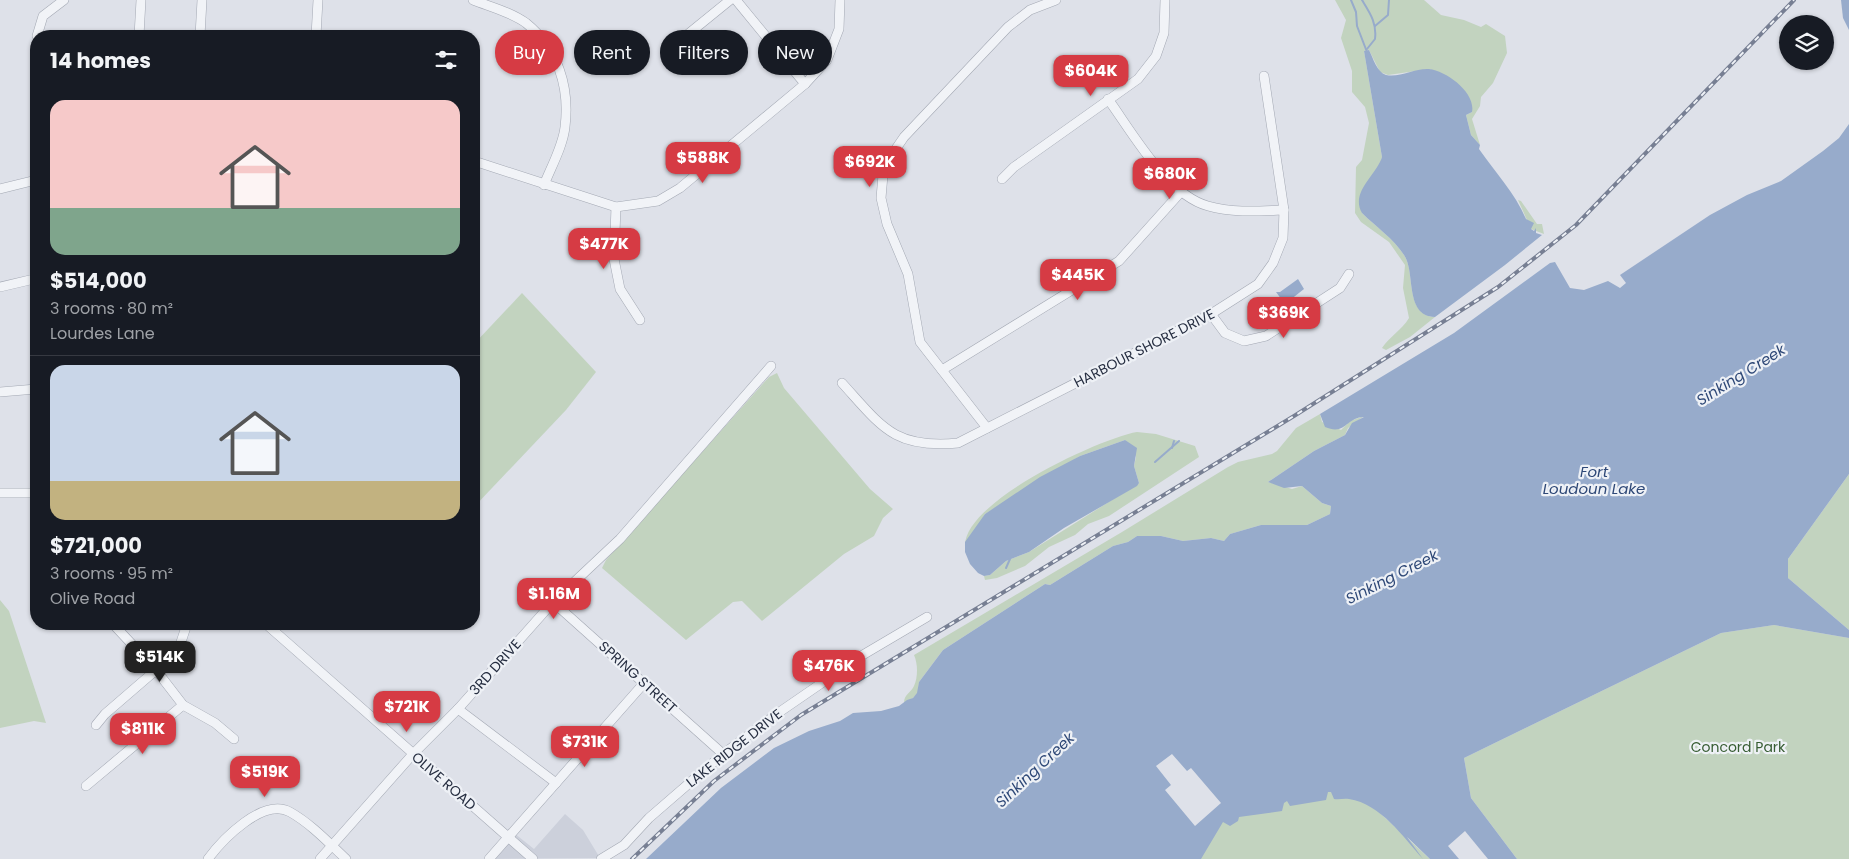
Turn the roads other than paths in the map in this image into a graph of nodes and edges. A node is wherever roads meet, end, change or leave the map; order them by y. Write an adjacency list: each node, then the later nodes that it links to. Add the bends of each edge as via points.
1 (64, 0): 12 (street, via 42,16)
2 (141, 0): 13 (street)
3 (202, 0): 14 (street)
4 (318, 0): 15 (street)
5 (473, 0): 11 (street)
6 (730, 0): 16 (street)
7 (736, 0): 18 (street)
8 (840, 0): 18 (street, via 838,29 827,60)
9 (1056, 0): 34 (street, via 1030,10 1008,27 904,138 883,175 881,198 887,224 908,274 920,342)
10 (1166, 0): 19 (street, via 1164,33 1156,56 1138,79)
11 (486, 2): 23 (street, via 525,23 545,42 558,64 565,89 565,128)
12 (39, 30)
13 (139, 30)
14 (200, 30)
15 (316, 30)
16 (693, 30)
17 (1264, 76): 27 (street, HARBOUR SHORE DRIVE)
18 (805, 84): 26 (street, via 680,188 658,201)
19 (1108, 99): 21 (street); 25 (street, via 1166,180)
20 (480, 164): 23 (street)
21 (1002, 179)
22 (30, 182): 24 (street)
23 (544, 185): 26 (street)
24 (0, 189)
25 (1180, 193): 27 (street, via 1207,206 1244,211); 34 (street, via 1119,261)
26 (616, 207): 32 (street, via 614,259 620,290)
27 (1284, 210): 31 (street, HARBOUR SHORE DRIVE, via 1283,238 1274,263 1258,284)
28 (1349, 274): 31 (street, via 1340,288 1266,336 1244,341 1225,333)
29 (30, 280): 30 (street)
30 (0, 287)
31 (1211, 314): 38 (street, HARBOUR SHORE DRIVE)
32 (640, 320)
33 (771, 366): 41 (street, 3RD DRIVE, via 620,539)
34 (942, 370): 38 (street)
35 (842, 383): 38 (street, HARBOUR SHORE DRIVE, via 882,427 915,443 958,443)
36 (30, 390): 37 (street)
37 (0, 392)
38 (987, 428)
39 (0, 493): 40 (street)
40 (30, 494)
41 (553, 602): 47 (street, SPRING STREET); 49 (street, 3RD DRIVE)
42 (927, 617): 53 (street, LAKE RIDGE DRIVE, via 861,656)
43 (119, 630): 46 (street)
44 (185, 630): 46 (street, via 178,651)
45 (273, 630): 52 (street, OLIVE ROAD)
46 (156, 670): 48 (street); 50 (street)
47 (645, 682): 53 (street, SPRING STREET); 54 (street)
48 (184, 705): 51 (street, via 215,723); 55 (street)
49 (458, 709): 52 (street, 3RD DRIVE); 54 (street)
50 (96, 725)
51 (234, 739)
52 (413, 754): 56 (street, OLIVE ROAD); 57 (street, 3RD DRIVE)
53 (723, 754): 63 (street, LAKE RIDGE DRIVE, via 624,845)
54 (556, 783): 56 (street)
55 (86, 786)
56 (508, 838): 61 (street); 62 (street, OLIVE ROAD)
57 (332, 846): 58 (street, via 288,810 267,810 252,816); 59 (street, 3RD DRIVE); 60 (street)
58 (208, 859)
59 (320, 859)
60 (346, 859)
61 (489, 859)
62 (532, 859)
63 (601, 859)

